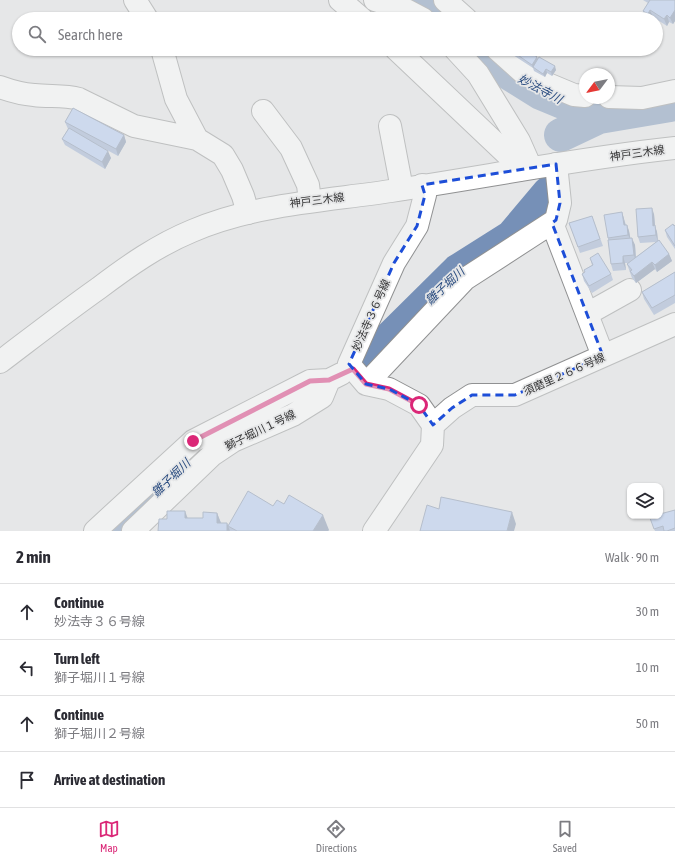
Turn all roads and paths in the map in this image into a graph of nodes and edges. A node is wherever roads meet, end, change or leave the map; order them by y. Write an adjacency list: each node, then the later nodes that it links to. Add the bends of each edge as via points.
1 (135, 0): 5 (street)
2 (340, 0): 6 (street)
3 (375, 0): 7 (street)
4 (445, 0): 8 (street)
5 (143, 12)
6 (354, 12)
7 (410, 12)
8 (458, 12)
9 (164, 56): 19 (street, via 176,99)
10 (403, 56): 22 (street)
11 (461, 56): 22 (street, via 478,74 519,141)
12 (506, 56): 15 (street, via 526,75)
13 (0, 87): 19 (street, via 35,95 72,97 134,126)
14 (675, 91): 16 (street, via 642,98)
15 (579, 96)
16 (615, 97)
17 (263, 111): 24 (street, via 291,148 308,185)
18 (390, 126): 23 (street)
19 (197, 140): 25 (street, via 223,155 238,183)
20 (675, 148): 21 (street, 神戸三木線)
21 (556, 164): 22 (street, 神戸三木線); 26 (street, via 560,203 556,220)
22 (525, 169): 23 (street, 神戸三木線)
23 (412, 187): 24 (street, 神戸三木線); 32 (street, 妙法寺３６号線, via 424,195 417,226 394,263 349,364)
24 (310, 201): 25 (street, 神戸三木線)
25 (248, 213): 31 (street, 神戸三木線, via 217,220 140,258)
26 (552, 223): 28 (street); 32 (street, via 465,280)
27 (630, 290): 28 (street)
28 (587, 314): 30 (street)
29 (675, 324): 30 (street, 須磨里２６６号線)
30 (603, 356): 34 (street, 須磨里２６６号線, via 515,395 472,395)
31 (0, 362)
32 (359, 376): 33 (street); 34 (street, via 419,405)
33 (329, 380): 35 (street, via 310,381 193,441); 36 (street, 獅子堀川１号線, via 322,397 293,415 233,441 212,454)
34 (433, 425): 37 (street, via 432,445)
35 (96, 531)
36 (133, 531)
37 (374, 531)

